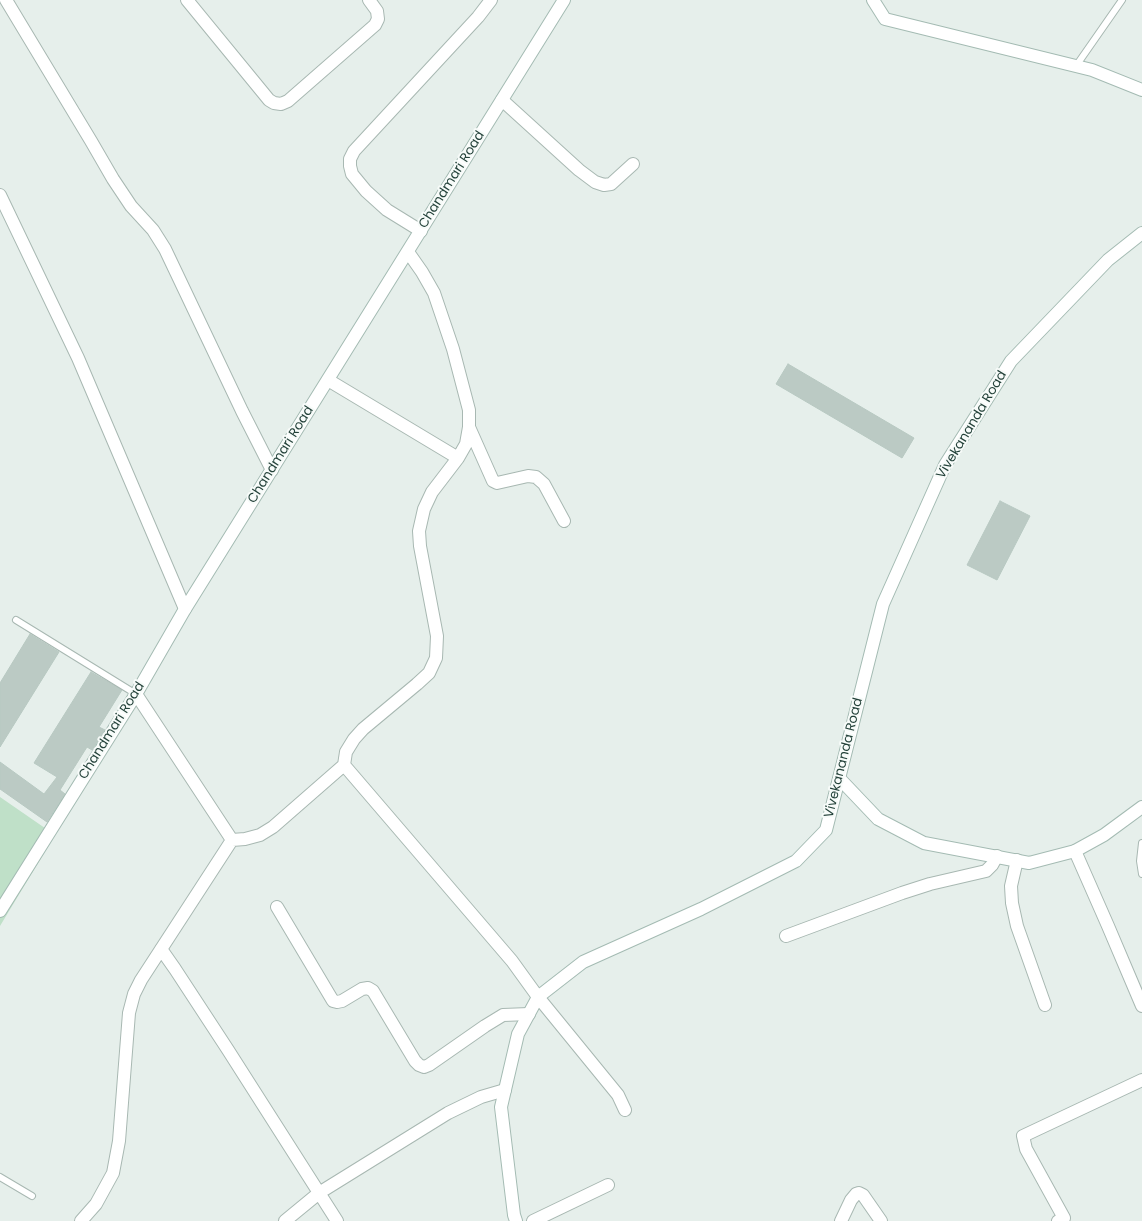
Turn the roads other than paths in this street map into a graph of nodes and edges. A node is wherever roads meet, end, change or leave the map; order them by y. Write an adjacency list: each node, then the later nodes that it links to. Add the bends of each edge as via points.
1 (6, 0): 19 (street, via 113,179 131,206 153,230 165,250)
2 (187, 0): 3 (street, via 269,100 280,104 288,101 375,25 378,19)
3 (369, 0)
4 (491, 0): 13 (street, via 354,151 350,159 352,174 366,191 387,210)
5 (564, 0): 10 (street, Chandmari Road)
6 (873, 0): 8 (street, via 885,19)
7 (1122, 0): 8 (lane)
8 (1076, 66): 9 (street)
9 (1142, 90)
10 (502, 100): 11 (street, via 595,182 610,184); 13 (street, Chandmari Road)
11 (633, 164)
12 (0, 195): 21 (street, via 78,358)
13 (421, 231): 15 (street, Chandmari Road)
14 (1142, 233): 25 (street, Vivekananda Road, via 1108,260 1011,361 945,465 883,604)
15 (408, 252): 16 (street, Chandmari Road); 17 (street, via 434,293 469,410)
16 (328, 380): 18 (street); 19 (street, Chandmari Road)
17 (469, 427): 18 (street, via 466,444); 20 (street, via 493,482 536,477 544,484)
18 (458, 458): 24 (street, via 432,492 424,509 419,531 437,636 436,658 429,673 354,739 346,752)
19 (272, 470): 21 (street, Chandmari Road)
20 (564, 521)
21 (186, 609): 23 (street, Chandmari Road)
22 (16, 620): 23 (lane)
23 (136, 694): 27 (street); 34 (street, Chandmari Road)
24 (344, 765): 27 (street, via 273,827 260,835); 37 (street, via 512,961)
25 (839, 778): 30 (street, via 878,819 924,843); 37 (street, Vivekananda Road, via 826,830 796,861 701,909 583,962)
26 (1140, 812): 29 (street)
27 (232, 840): 36 (street)
28 (1142, 843): 32 (lane)
29 (1075, 851): 31 (street, via 1029,863); 39 (street)
30 (996, 856): 31 (street); 35 (street, via 986,871 902,893)
31 (1017, 860): 38 (street, via 1011,886 1012,903 1017,926)
32 (1142, 874)
33 (277, 907): 40 (street, via 334,1001 342,1001 362,989 368,988 373,991 415,1061 424,1067 503,1015)
34 (0, 912)
35 (786, 936)
36 (161, 949): 46 (street); 48 (street, via 134,994 129,1013 118,1141 112,1173 96,1204)
37 (538, 997): 40 (street, Vivekananda Road); 43 (street, via 618,1095)
38 (1045, 1005)
39 (1142, 1006)
40 (529, 1014): 42 (street, Vivekananda Road, via 518,1034)
41 (1142, 1080): 55 (street, via 1023,1136 1026,1149 1064,1218)
42 (505, 1090): 46 (street, via 481,1097 448,1113); 51 (street, Vivekananda Road, via 501,1107)
43 (625, 1110)
44 (0, 1176): 47 (lane)
45 (608, 1185): 52 (street)
46 (319, 1193): 49 (street); 50 (street)
47 (32, 1196)
48 (81, 1221)
49 (285, 1221)
50 (337, 1221)
51 (516, 1221)
52 (533, 1221)
53 (841, 1221): 54 (street, via 851,1200 858,1193 863,1195)
54 (881, 1221)
55 (1058, 1221)

